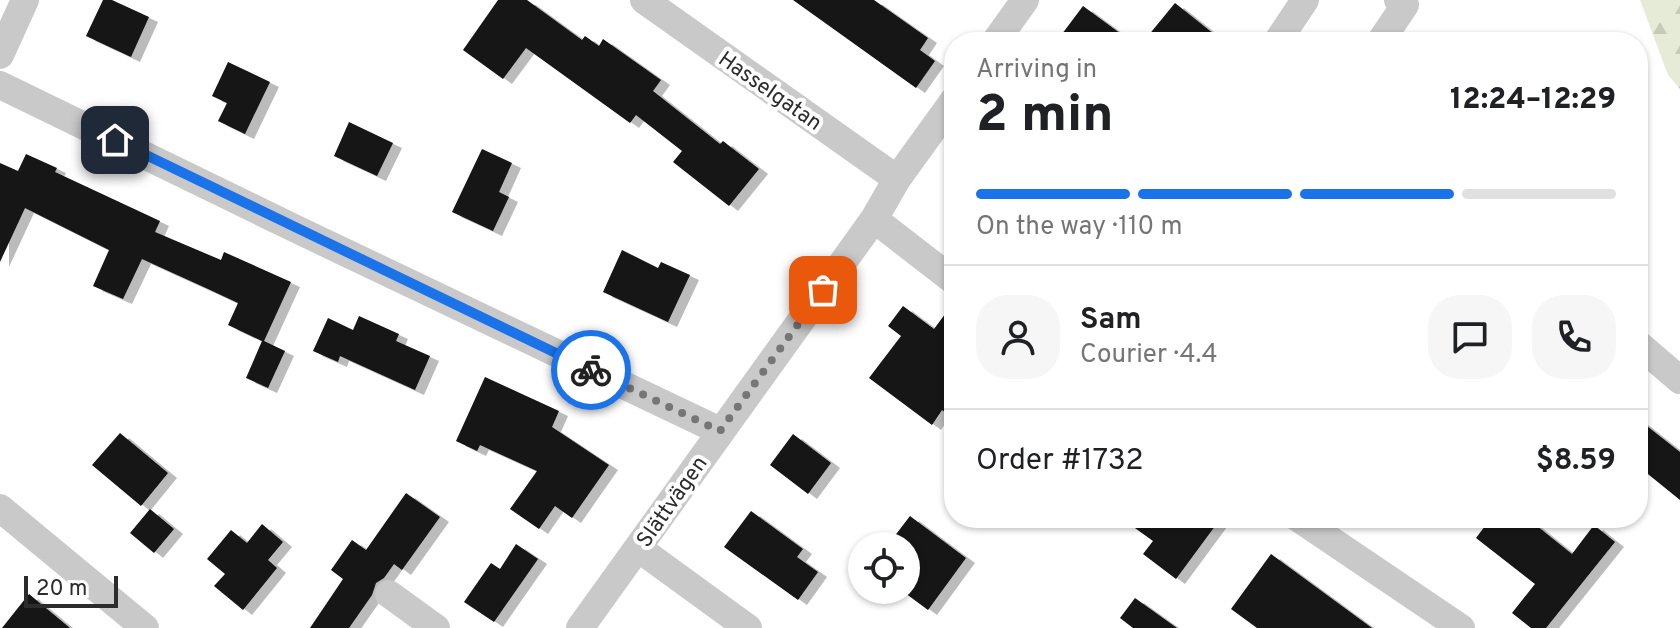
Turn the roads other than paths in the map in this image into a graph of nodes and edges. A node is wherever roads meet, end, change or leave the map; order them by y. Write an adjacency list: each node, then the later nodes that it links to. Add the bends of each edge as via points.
1 (25, 0): 9 (street)
2 (644, 0): 12 (street, Hasselgatan)
3 (1025, 0): 6 (street)
4 (1305, 0): 7 (street)
5 (1398, 0): 8 (street, via 1405,5)
6 (1002, 32)
7 (1284, 32)
8 (1387, 32)
9 (0, 55)
10 (0, 85): 17 (street)
11 (944, 114): 12 (street, Slättvägen)
12 (897, 179): 13 (street, Slättvägen)
13 (874, 219): 14 (street); 17 (street, Slättvägen)
14 (944, 273)
15 (1648, 353): 16 (street)
16 (1680, 380)
17 (720, 431): 20 (street, Slättvägen)
18 (0, 508): 22 (street)
19 (1313, 528): 26 (street)
20 (638, 548): 24 (street, Slättvägen); 25 (street)
21 (389, 594): 23 (street)
22 (145, 628)
23 (436, 628)
24 (580, 628)
25 (748, 628)
26 (1461, 628)

